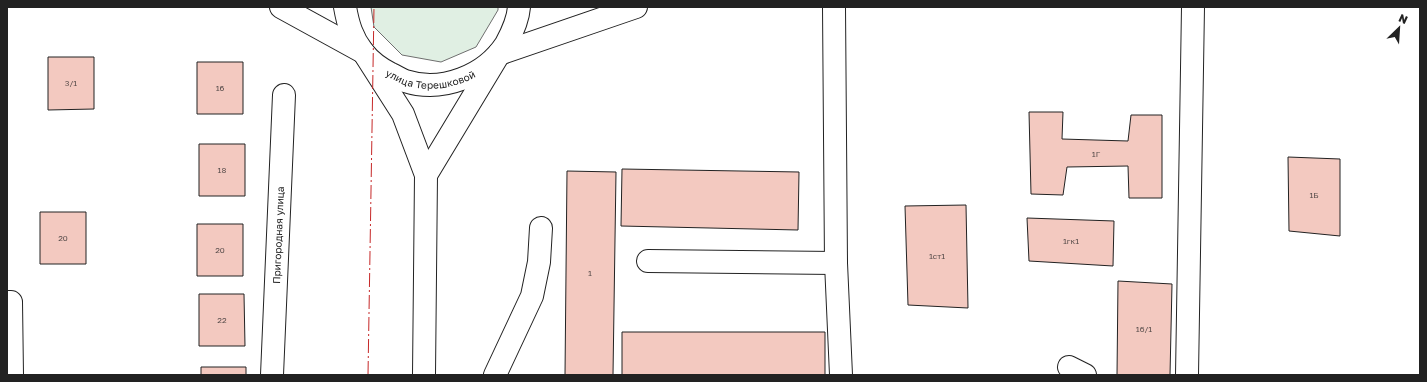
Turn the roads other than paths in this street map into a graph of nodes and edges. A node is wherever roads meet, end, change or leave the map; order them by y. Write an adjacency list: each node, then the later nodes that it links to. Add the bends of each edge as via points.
1 (281, 7): 7 (street, улица Терешковой)
2 (345, 7): 7 (street, улица Терешковой, via 349,28)
3 (519, 7): 8 (street, улица Терешковой, via 512,33)
4 (636, 7): 8 (street, улица Терешковой)
5 (834, 7): 13 (street)
6 (1193, 7): 20 (street)
7 (363, 52): 8 (street, улица Терешковой, via 382,70 405,81 430,85 456,82 479,71); 10 (street, via 403,114)
8 (499, 54): 10 (street)
9 (284, 95): 16 (street, Пригородная улица)
10 (426, 175): 17 (street)
11 (542, 228): 18 (street, via 540,262 532,296)
12 (648, 261): 13 (street)
13 (836, 263): 19 (street)
14 (7, 302): 15 (street, via 11,302)
15 (12, 375)
16 (272, 375)
17 (424, 375)
18 (495, 375)
19 (841, 375)
20 (1188, 375)

